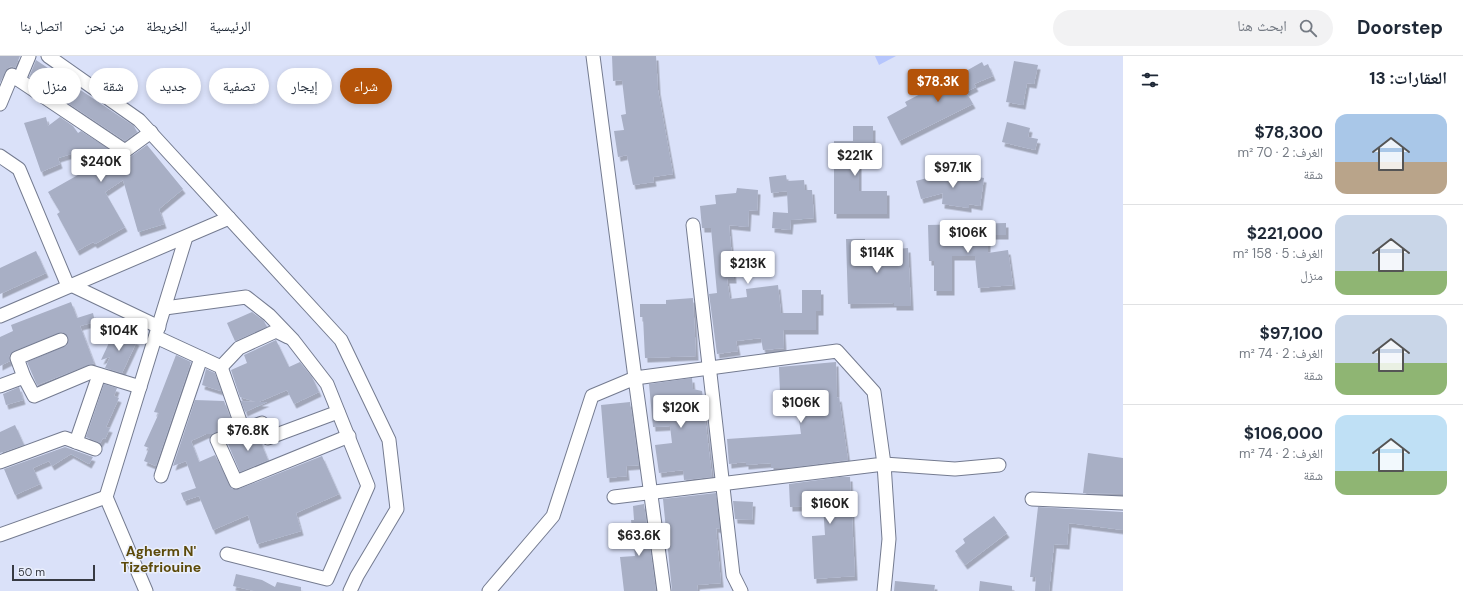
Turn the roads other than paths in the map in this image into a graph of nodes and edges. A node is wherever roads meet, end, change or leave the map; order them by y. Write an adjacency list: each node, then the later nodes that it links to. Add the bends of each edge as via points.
1 (29, 56): 4 (street)
2 (48, 56): 6 (street, via 139,120)
3 (593, 56): 22 (street)
4 (19, 80): 5 (street, via 12,75); 6 (street, via 126,151)
5 (0, 104)
6 (151, 132): 8 (street)
7 (0, 155): 11 (street, via 19,169)
8 (229, 218): 10 (street); 43 (street, via 341,340 389,440 397,509)
9 (693, 225): 19 (street)
10 (186, 237): 11 (street); 12 (street)
11 (69, 286): 13 (street); 14 (street)
12 (165, 308): 14 (street); 16 (street, via 246,297 269,315)
13 (0, 316)
14 (157, 332): 17 (street); 24 (street)
15 (61, 340): 21 (street, via 17,358)
16 (293, 340): 18 (street, via 276,331 239,348); 25 (street, via 327,384)
17 (201, 358): 18 (street); 33 (street)
18 (220, 367): 26 (street)
19 (709, 368): 22 (street); 31 (street, via 837,351 874,392); 34 (street)
20 (99, 375): 21 (street, via 91,372 34,396); 24 (street); 28 (street)
21 (24, 377): 23 (street)
22 (636, 378): 35 (street); 44 (street, via 592,396 554,516)
23 (0, 386)
24 (140, 387): 36 (street)
25 (338, 412): 26 (street, via 268,438 262,423); 27 (street)
26 (243, 430): 27 (street, via 217,440 236,482)
27 (349, 436): 41 (street, via 368,486 327,579)
28 (76, 442): 29 (street); 30 (street, via 65,438)
29 (95, 449)
30 (0, 462)
31 (884, 464): 32 (street, via 954,468); 34 (street); 47 (street, via 889,539)
32 (999, 465)
33 (161, 476)
34 (723, 484): 35 (street); 46 (street, via 733,575)
35 (651, 492): 37 (street); 45 (street)
36 (106, 497): 40 (street); 42 (street)
37 (614, 497)
38 (1032, 499): 39 (street)
39 (1123, 503)
40 (0, 535)
41 (227, 554)
42 (146, 591)
43 (350, 591)
44 (489, 591)
45 (664, 591)
46 (741, 591)
47 (884, 591)

